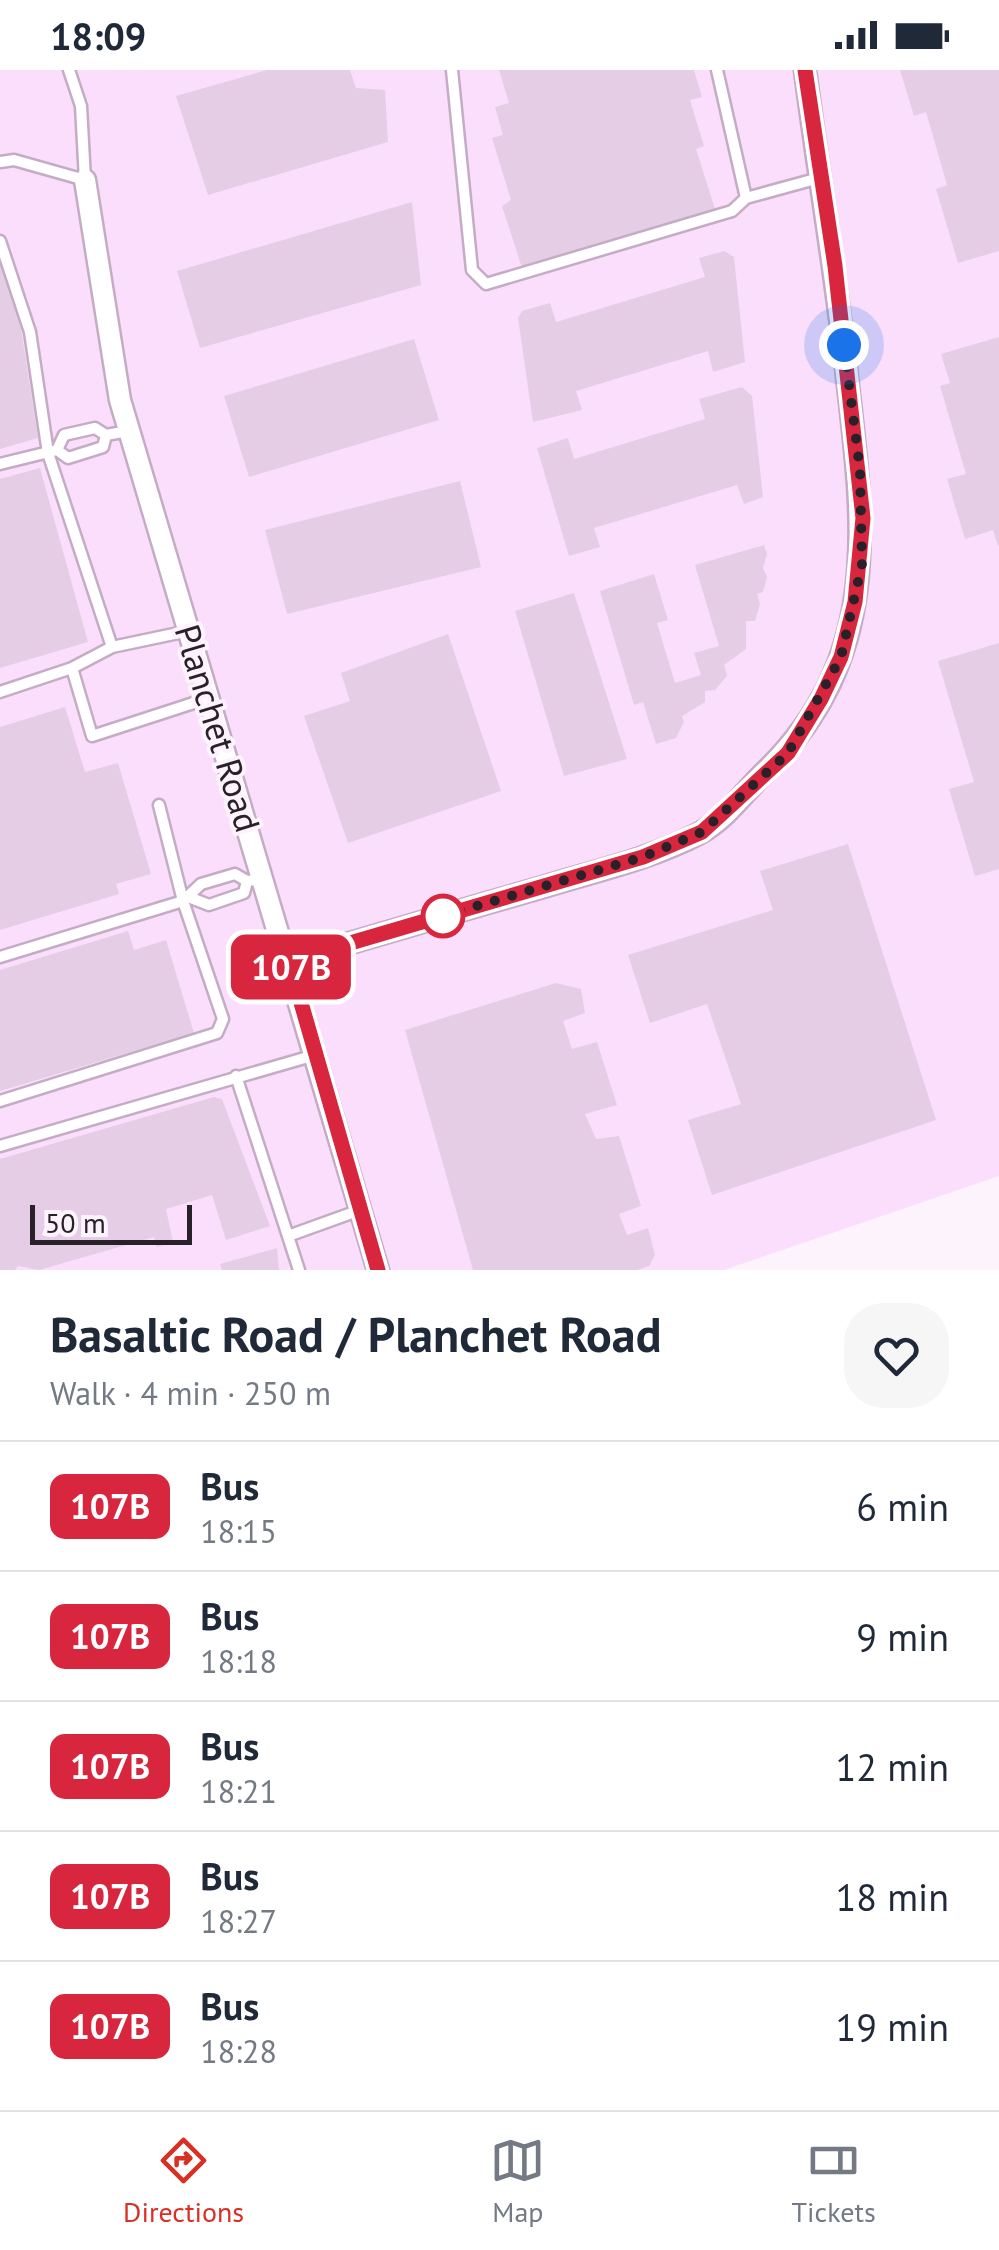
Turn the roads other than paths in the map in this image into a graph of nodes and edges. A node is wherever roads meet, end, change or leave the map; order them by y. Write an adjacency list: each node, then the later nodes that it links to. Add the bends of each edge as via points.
1 (70, 70): 7 (lane, via 81,106)
2 (452, 70): 8 (lane, via 472,270 486,284 732,211)
3 (717, 70): 8 (lane)
4 (805, 70): 6 (street)
5 (0, 162): 7 (lane)
6 (819, 178): 8 (lane); 23 (street, via 860,470 862,564 841,657 788,753 702,832 643,857)
7 (85, 180): 10 (street, Planchet Road, via 110,362)
8 (746, 198)
9 (0, 241): 12 (lane, via 30,332)
10 (129, 431): 11 (lane); 14 (street, Planchet Road)
11 (106, 435): 12 (lane, via 95,428 64,435); 12 (lane, via 103,447 68,458)
12 (53, 451): 13 (lane); 15 (lane)
13 (0, 464)
14 (189, 631): 15 (lane); 18 (street, Planchet Road)
15 (112, 647): 16 (lane)
16 (72, 668): 17 (lane); 18 (lane, via 92,736)
17 (0, 692)
18 (210, 698): 20 (street, Planchet Road)
19 (159, 805): 21 (lane)
20 (256, 880): 21 (lane, via 244,893 208,905); 21 (lane, via 235,874 201,884); 23 (street, Planchet Road)
21 (187, 899): 22 (lane); 26 (lane, via 222,1019 216,1033)
22 (0, 956)
23 (289, 961): 24 (street, Planchet Road)
24 (316, 1054): 25 (lane); 28 (street, Planchet Road)
25 (236, 1076): 27 (lane); 29 (lane)
26 (0, 1101)
27 (0, 1146)
28 (360, 1210): 29 (lane); 31 (street, Planchet Road)
29 (288, 1236): 30 (lane)
30 (299, 1270)
31 (378, 1270)

